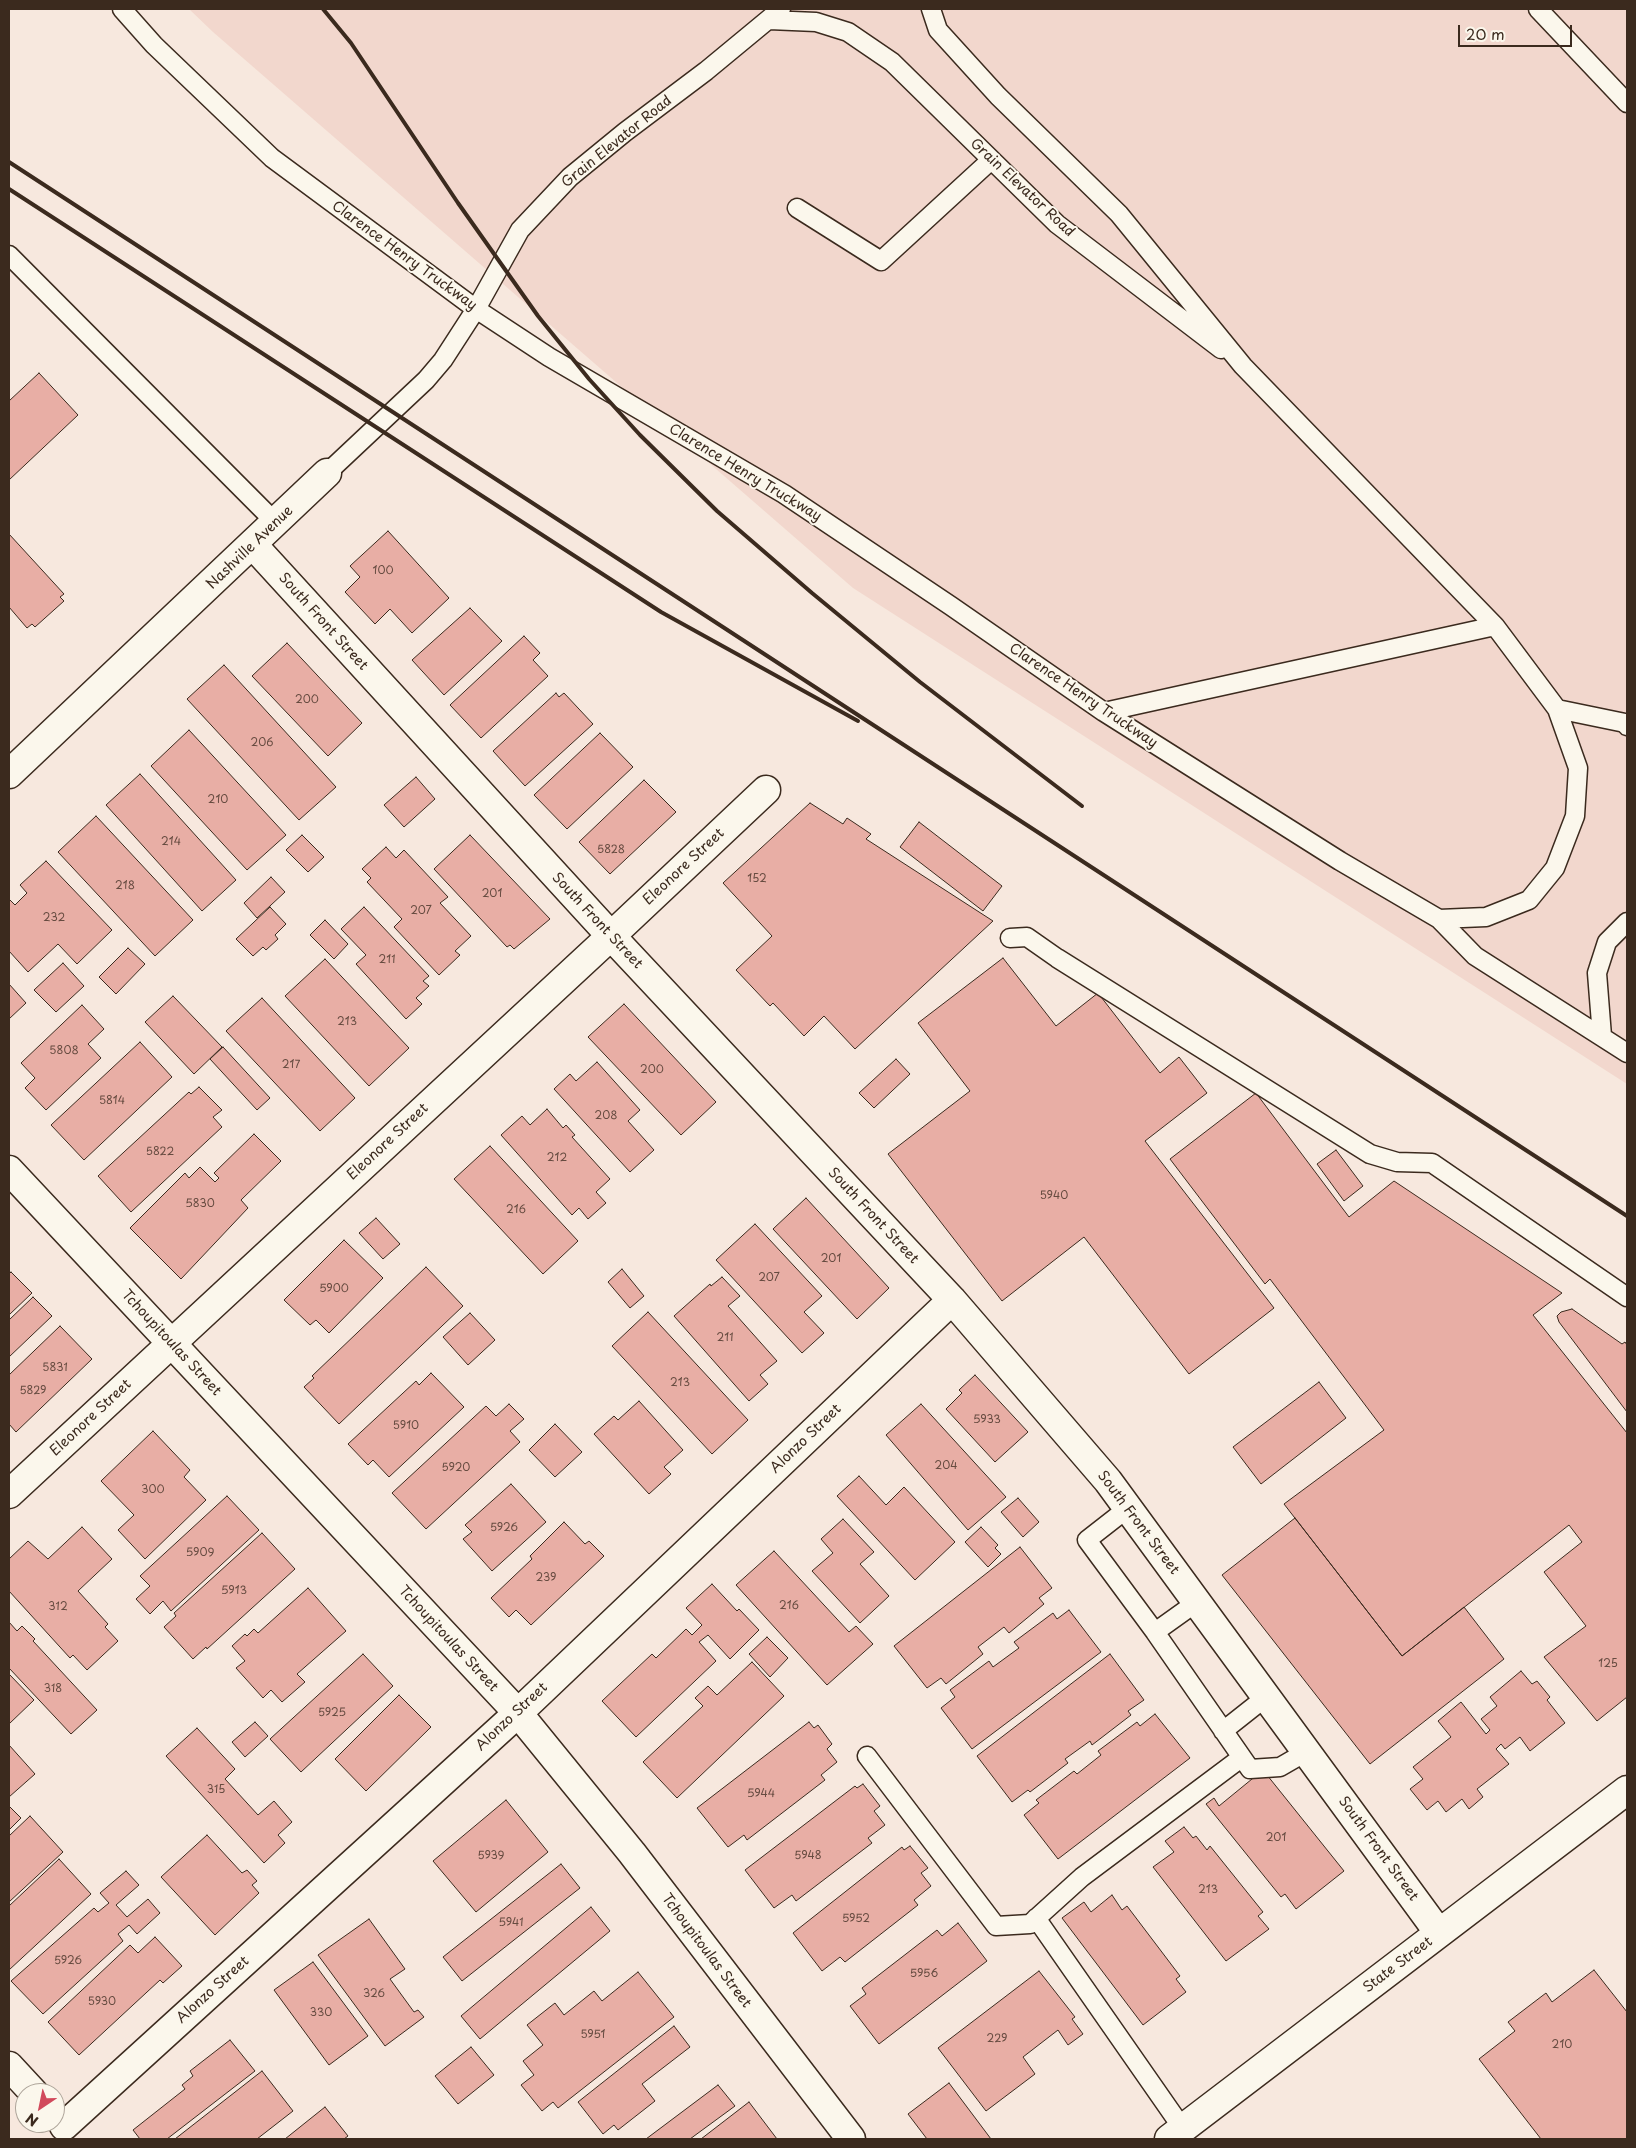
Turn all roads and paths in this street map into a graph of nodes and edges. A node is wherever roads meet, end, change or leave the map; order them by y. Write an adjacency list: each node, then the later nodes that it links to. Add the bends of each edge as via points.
1 (122, 9): 9 (lane, Clarence Henry Truckway, via 154,45 272,158)
2 (931, 9): 10 (lane, via 938,30 998,96 1119,214)
3 (1538, 9): 5 (lane)
4 (775, 14): 6 (lane, Grain Elevator Road, via 848,32 892,62); 9 (lane, Grain Elevator Road, via 570,177 520,230)
5 (1627, 103)
6 (991, 160): 7 (lane, via 881,261); 10 (lane, Grain Elevator Road, via 1056,224)
7 (797, 208)
8 (9, 255): 12 (lane)
9 (476, 309): 11 (lane, Nashville Avenue, via 426,380); 16 (lane, Clarence Henry Truckway, via 549,357 784,494)
10 (1243, 366): 14 (lane)
11 (327, 474): 12 (street, Nashville Avenue)
12 (276, 522): 13 (street, Nashville Avenue)
13 (253, 546): 18 (street, Nashville Avenue); 22 (street, South Front Street)
14 (1495, 626): 15 (lane); 16 (lane)
15 (1557, 709): 17 (lane); 20 (lane, via 1578,768 1575,816 1556,868 1529,900 1486,916)
16 (1104, 712): 20 (lane, Clarence Henry Truckway)
17 (1627, 726)
18 (9, 774)
19 (766, 790): 22 (street, Eleonore Street)
20 (1440, 920): 24 (lane, Clarence Henry Truckway, via 1475,956)
21 (1627, 922): 24 (lane, via 1607,942 1597,973)
22 (611, 936): 28 (street, South Front Street); 29 (street, Eleonore Street)
23 (1010, 938): 27 (lane, via 1027,937 1370,1154 1397,1162 1432,1163)
24 (1602, 1036): 25 (lane, Clarence Henry Truckway)
25 (1627, 1053)
26 (9, 1170): 29 (street, Tchoupitoulas Street)
27 (1627, 1297)
28 (952, 1300): 31 (street, South Front Street); 35 (street, Alonzo Street)
29 (170, 1343): 30 (street, Eleonore Street); 35 (street, Tchoupitoulas Street)
30 (9, 1494)
31 (1128, 1508): 32 (street, South Front Street); 33 (lane, via 1087,1540)
32 (1197, 1602): 33 (lane); 34 (street, South Front Street)
33 (1155, 1632): 36 (lane)
34 (1266, 1697): 36 (lane); 37 (street, South Front Street)
35 (518, 1713): 45 (street, Alonzo Street); 47 (street, Tchoupitoulas Street, via 638,1861)
36 (1223, 1731): 39 (lane)
37 (1306, 1752): 39 (lane, via 1280,1767 1250,1769); 42 (street, South Front Street)
38 (867, 1756): 41 (lane, via 996,1926 1030,1924)
39 (1242, 1758): 41 (lane, via 1082,1877)
40 (1627, 1790): 42 (street, State Street)
41 (1036, 1918): 46 (lane)
42 (1439, 1933): 46 (street, State Street)
43 (9, 2066): 44 (street)
44 (25, 2083)
45 (65, 2126)
46 (1176, 2134)
47 (851, 2139)

